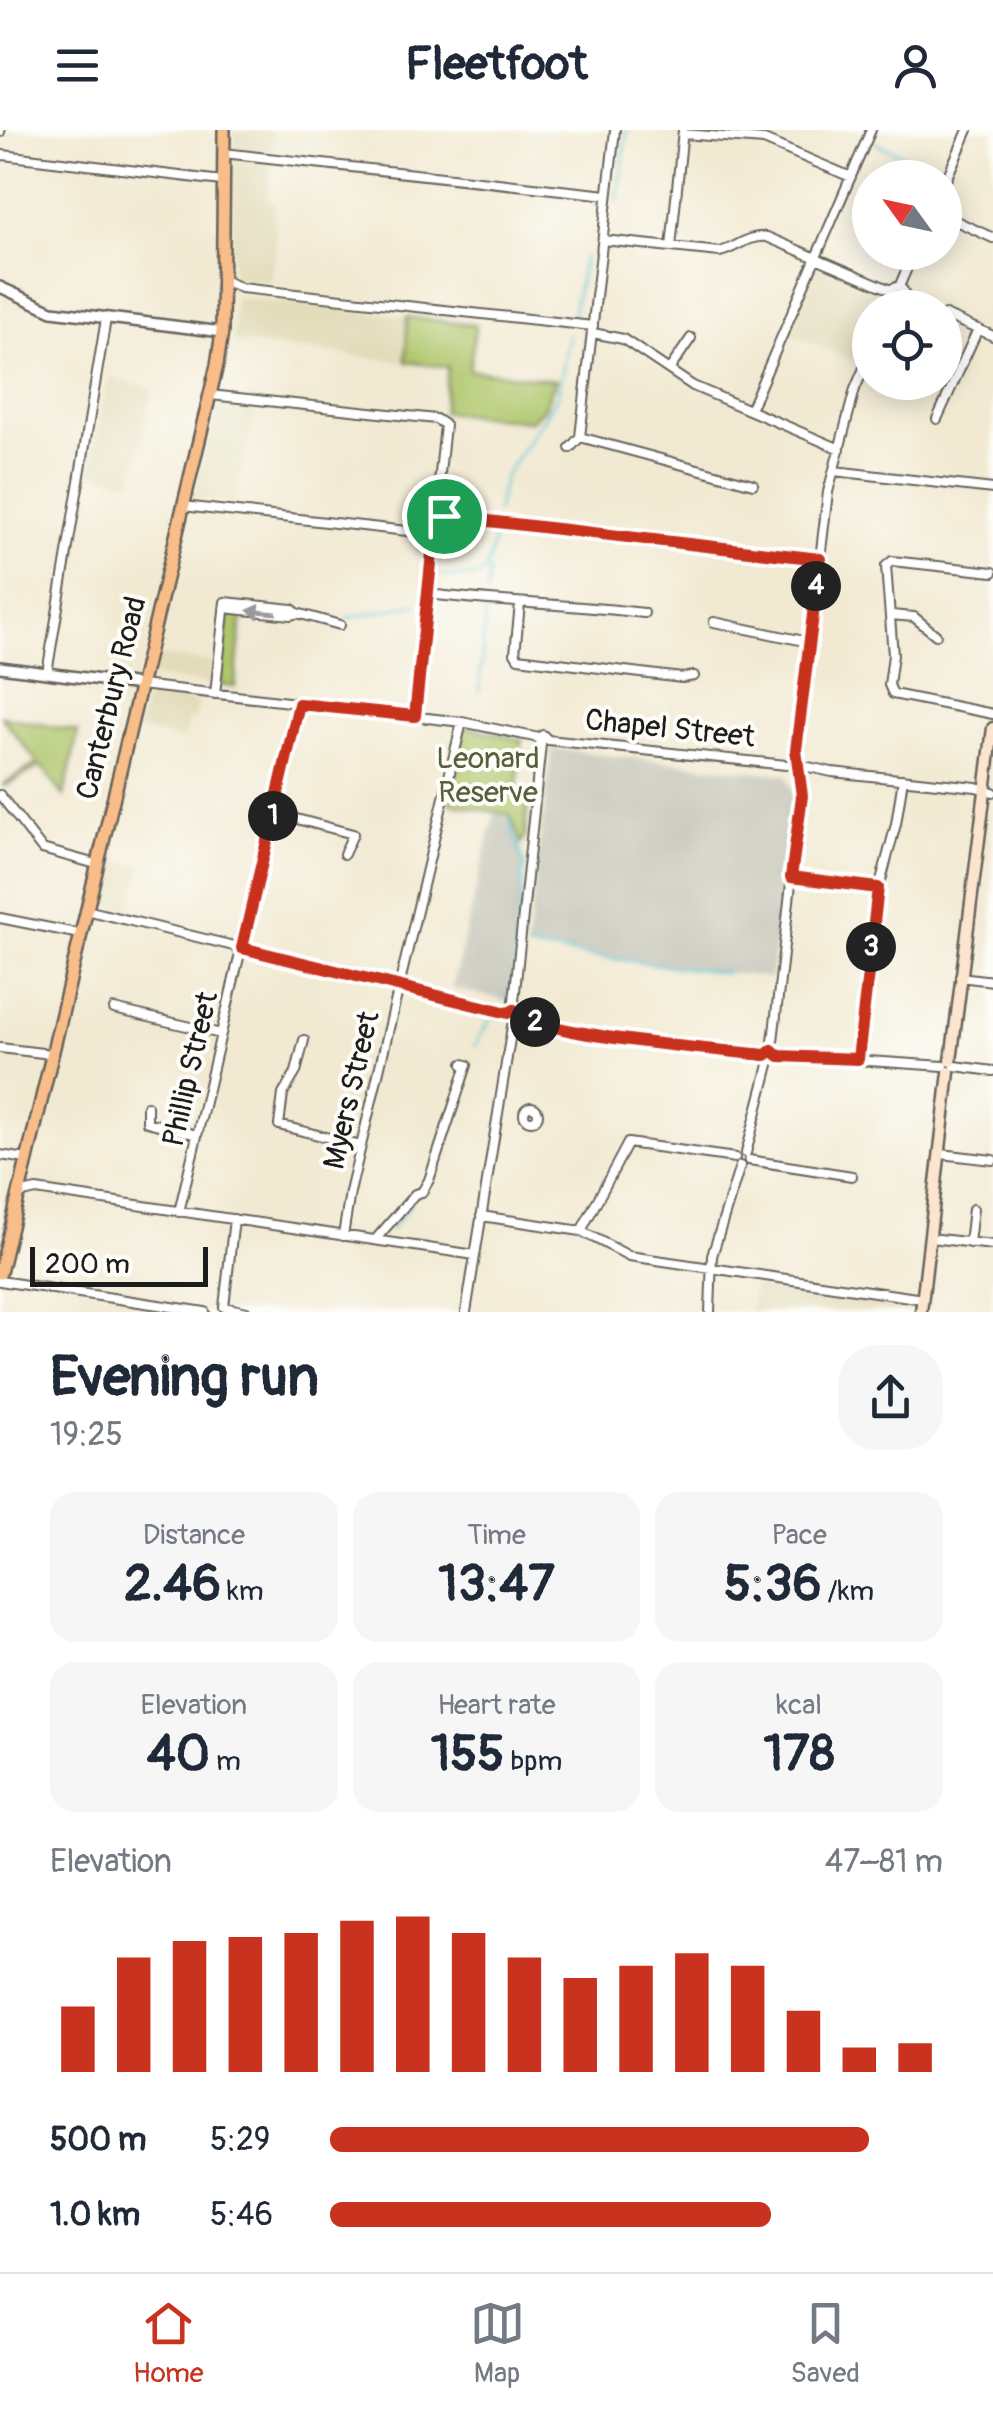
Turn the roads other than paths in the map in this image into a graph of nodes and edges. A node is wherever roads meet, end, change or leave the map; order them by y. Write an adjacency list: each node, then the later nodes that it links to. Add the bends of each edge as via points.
1 (224, 130): 6 (highway, Canterbury Road)
2 (615, 130): 11 (street)
3 (871, 130): 9 (street)
4 (968, 130): 8 (street)
5 (683, 132): 9 (street, via 764,140); 15 (street)
6 (223, 153): 10 (highway, Canterbury Road); 11 (street)
7 (1, 154): 10 (street)
8 (955, 160)
9 (850, 176): 16 (street)
10 (222, 181): 17 (highway, Canterbury Road)
11 (607, 195): 14 (street)
12 (962, 224): 13 (street)
13 (993, 238)
14 (603, 240): 15 (street); 23 (street)
15 (671, 247): 16 (street, via 720,252 755,236)
16 (815, 258): 19 (street); 30 (street)
17 (223, 287): 23 (street); 24 (highway, Canterbury Road)
18 (0, 288): 20 (street, via 44,309)
19 (882, 290)
20 (106, 319): 24 (street); 52 (street)
21 (962, 322): 22 (street)
22 (978, 329): 25 (street); 31 (street)
23 (593, 330): 27 (street, via 623,339); 32 (street)
24 (222, 332): 28 (highway, Canterbury Road)
25 (993, 336)
26 (691, 338): 27 (street)
27 (670, 370): 30 (street)
28 (210, 395): 38 (highway, Canterbury Road); 39 (street, via 443,422)
29 (852, 400): 34 (street)
30 (750, 410): 34 (street)
31 (937, 419)
32 (580, 437): 33 (street); 36 (street)
33 (570, 448)
34 (840, 449): 35 (street)
35 (834, 471): 37 (street); 41 (street)
36 (753, 484)
37 (993, 489)
38 (183, 506): 40 (street); 54 (highway, Canterbury Road)
39 (436, 515): 40 (street); 41 (street)
40 (434, 534): 43 (street)
41 (820, 559): 50 (street)
42 (993, 572): 46 (street, via 890,562 884,574)
43 (428, 594): 44 (street); 58 (street)
44 (520, 604): 45 (street); 53 (street, via 518,658)
45 (644, 613)
46 (891, 615): 49 (street, via 914,617); 57 (street, via 893,694)
47 (714, 622): 50 (street)
48 (340, 625): 55 (street, via 225,605)
49 (936, 635)
50 (809, 642): 62 (street)
51 (0, 667): 52 (street, Chapel Street)
52 (47, 673): 54 (street, Chapel Street)
53 (694, 676)
54 (140, 685): 55 (street, Chapel Street); 72 (highway, Canterbury Road)
55 (215, 694): 56 (street, Chapel Street)
56 (299, 704): 58 (street, Chapel Street); 70 (street, Phillip Street)
57 (993, 714)
58 (415, 716): 59 (street, Chapel Street)
59 (462, 722): 61 (street, Chapel Street); 81 (street, Myers Street)
60 (993, 728): 67 (main road)
61 (543, 741): 62 (street, Chapel Street); 83 (street)
62 (795, 768): 63 (street, Chapel Street); 64 (street, Chapel Street); 66 (street); 69 (street)
63 (832, 772): 64 (street, Chapel Street); 65 (street, Chapel Street)
64 (815, 773): 66 (street, via 805,774)
65 (903, 779): 67 (street, Chapel Street); 74 (street)
66 (800, 786): 69 (street)
67 (989, 791): 79 (main road)
68 (0, 795): 72 (street, via 42,849)
69 (799, 802): 73 (street)
70 (274, 813): 71 (street, via 354,834); 78 (street, Phillip Street)
71 (344, 854)
72 (96, 864): 75 (highway, Canterbury Road)
73 (791, 877): 74 (street); 88 (street)
74 (878, 888): 89 (street)
75 (86, 910): 77 (highway, Canterbury Road); 78 (street)
76 (0, 918): 77 (street)
77 (80, 934): 87 (highway, Canterbury Road)
78 (242, 948): 81 (street); 84 (street, Phillip Street)
79 (960, 977): 80 (street); 91 (main road)
80 (993, 981)
81 (399, 985): 83 (street); 97 (street, Myers Street)
82 (114, 1009): 84 (street)
83 (513, 1015): 88 (street, via 562,1030); 94 (street)
84 (221, 1034): 96 (street, Phillip Street)
85 (304, 1040): 97 (street, via 274,1128)
86 (0, 1048): 87 (street)
87 (51, 1054): 100 (highway, Canterbury Road)
88 (771, 1055): 89 (street); 101 (street)
89 (858, 1059): 91 (street)
90 (463, 1064): 112 (street, via 430,1180)
91 (950, 1066): 92 (street); 98 (main road)
92 (993, 1071)
93 (147, 1106): 96 (street, via 147,1122)
94 (499, 1110): 95 (street); 107 (street)
95 (524, 1113)
96 (197, 1135): 106 (street, Phillip Street)
97 (361, 1146): 110 (street, Myers Street)
98 (941, 1154): 102 (street); 111 (main road)
99 (0, 1156): 100 (street)
100 (26, 1159): 104 (highway, Canterbury Road)
101 (742, 1159): 103 (street); 109 (street, via 628,1142); 117 (street)
102 (993, 1160)
103 (852, 1176)
104 (20, 1187): 106 (street); 116 (highway, Canterbury Road)
105 (973, 1209): 113 (street)
106 (179, 1212): 108 (street)
107 (481, 1216): 109 (street); 115 (street)
108 (234, 1219): 110 (street); 120 (street)
109 (582, 1231): 117 (street, via 628,1256)
110 (343, 1236): 112 (street)
111 (930, 1238): 113 (street); 119 (main road)
112 (374, 1240): 115 (street)
113 (969, 1242): 114 (street)
114 (993, 1245)
115 (475, 1256): 123 (street)
116 (1, 1266)
117 (710, 1269): 119 (street); 124 (street)
118 (0, 1281): 121 (street)
119 (922, 1299): 125 (main road)
120 (222, 1310): 122 (street)
121 (205, 1312)
122 (247, 1312)
123 (466, 1312)
124 (710, 1312)
125 (921, 1312)

